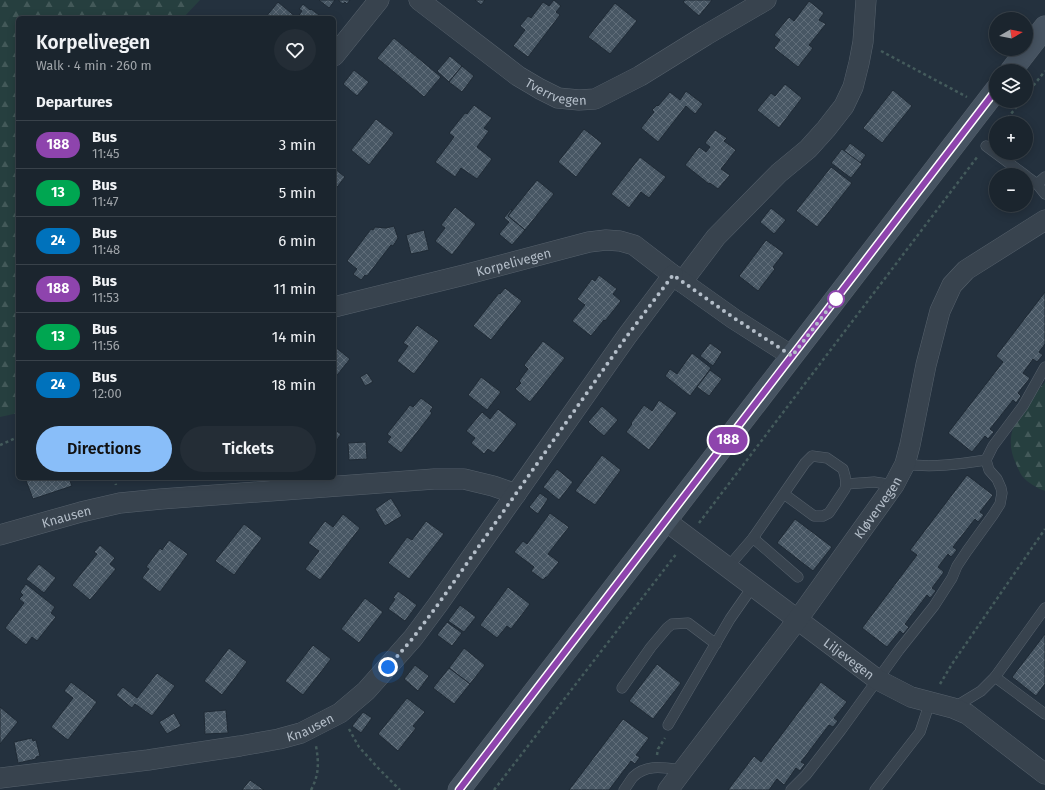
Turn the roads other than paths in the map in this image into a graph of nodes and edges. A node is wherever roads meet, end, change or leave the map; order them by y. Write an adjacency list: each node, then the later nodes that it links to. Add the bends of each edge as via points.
1 (379, 0): 6 (street)
2 (419, 0): 3 (street, Tverrvegen, via 540,89 558,98 579,100 595,99 640,76)
3 (766, 0)
4 (866, 0): 14 (street, via 863,42 853,87 844,106 808,149 779,173)
5 (1045, 27): 7 (street)
6 (336, 54)
7 (1016, 64)
8 (989, 99): 16 (street)
9 (986, 146): 10 (lane)
10 (1016, 168)
11 (1041, 180): 12 (lane)
12 (1045, 194)
13 (1045, 220): 19 (street, Kløvervegen, via 966,270 952,285 940,311)
14 (678, 278): 15 (street, Korpelivegen, via 634,245 606,240 589,242 464,276); 16 (street, Korpelivegen); 22 (street, Knausen, via 627,336)
15 (336, 307)
16 (792, 356): 24 (street)
17 (1045, 367): 18 (lane, via 1023,406 993,446)
18 (986, 460): 19 (lane, via 934,465); 34 (lane, via 989,470 1001,488 1000,504 967,551 934,606)
19 (905, 464): 21 (street, Kløvervegen)
20 (846, 484): 21 (lane, via 874,482); 23 (lane, via 829,513 822,516 814,516); 23 (lane, via 843,469 827,458 812,456)
21 (894, 485): 31 (street, Kløvervegen)
22 (516, 494): 25 (street, Knausen, via 464,479 434,479 161,499 120,503); 42 (street, Knausen, via 413,638 366,691 340,713 301,733 278,739 148,760)
23 (784, 494): 26 (lane)
24 (666, 521): 27 (street, Liljevegen); 43 (street)
25 (0, 535)
26 (753, 538): 27 (lane); 28 (lane)
27 (728, 567): 29 (street, Liljevegen)
28 (798, 577)
29 (754, 586): 31 (street, Liljevegen); 32 (lane)
30 (1045, 608): 33 (lane)
31 (798, 619): 34 (street, Liljevegen); 40 (street, Kløvervegen)
32 (716, 644): 35 (lane, via 688,623 672,624 651,647); 39 (lane)
33 (995, 677): 37 (lane, via 981,691); 38 (lane)
34 (878, 680): 36 (street, Liljevegen, via 911,697); 46 (lane, via 837,736)
35 (622, 688)
36 (930, 702): 37 (street, Liljevegen); 47 (lane, via 920,732)
37 (953, 708): 41 (street, Liljevegen, via 966,714)
38 (1044, 710)
39 (668, 725)
40 (683, 770): 44 (lane, via 646,768 634,776); 45 (street, Kløvervegen)
41 (1045, 774)
42 (0, 778)
43 (459, 790)
44 (624, 790)
45 (668, 790)
46 (791, 790)
47 (874, 790)

